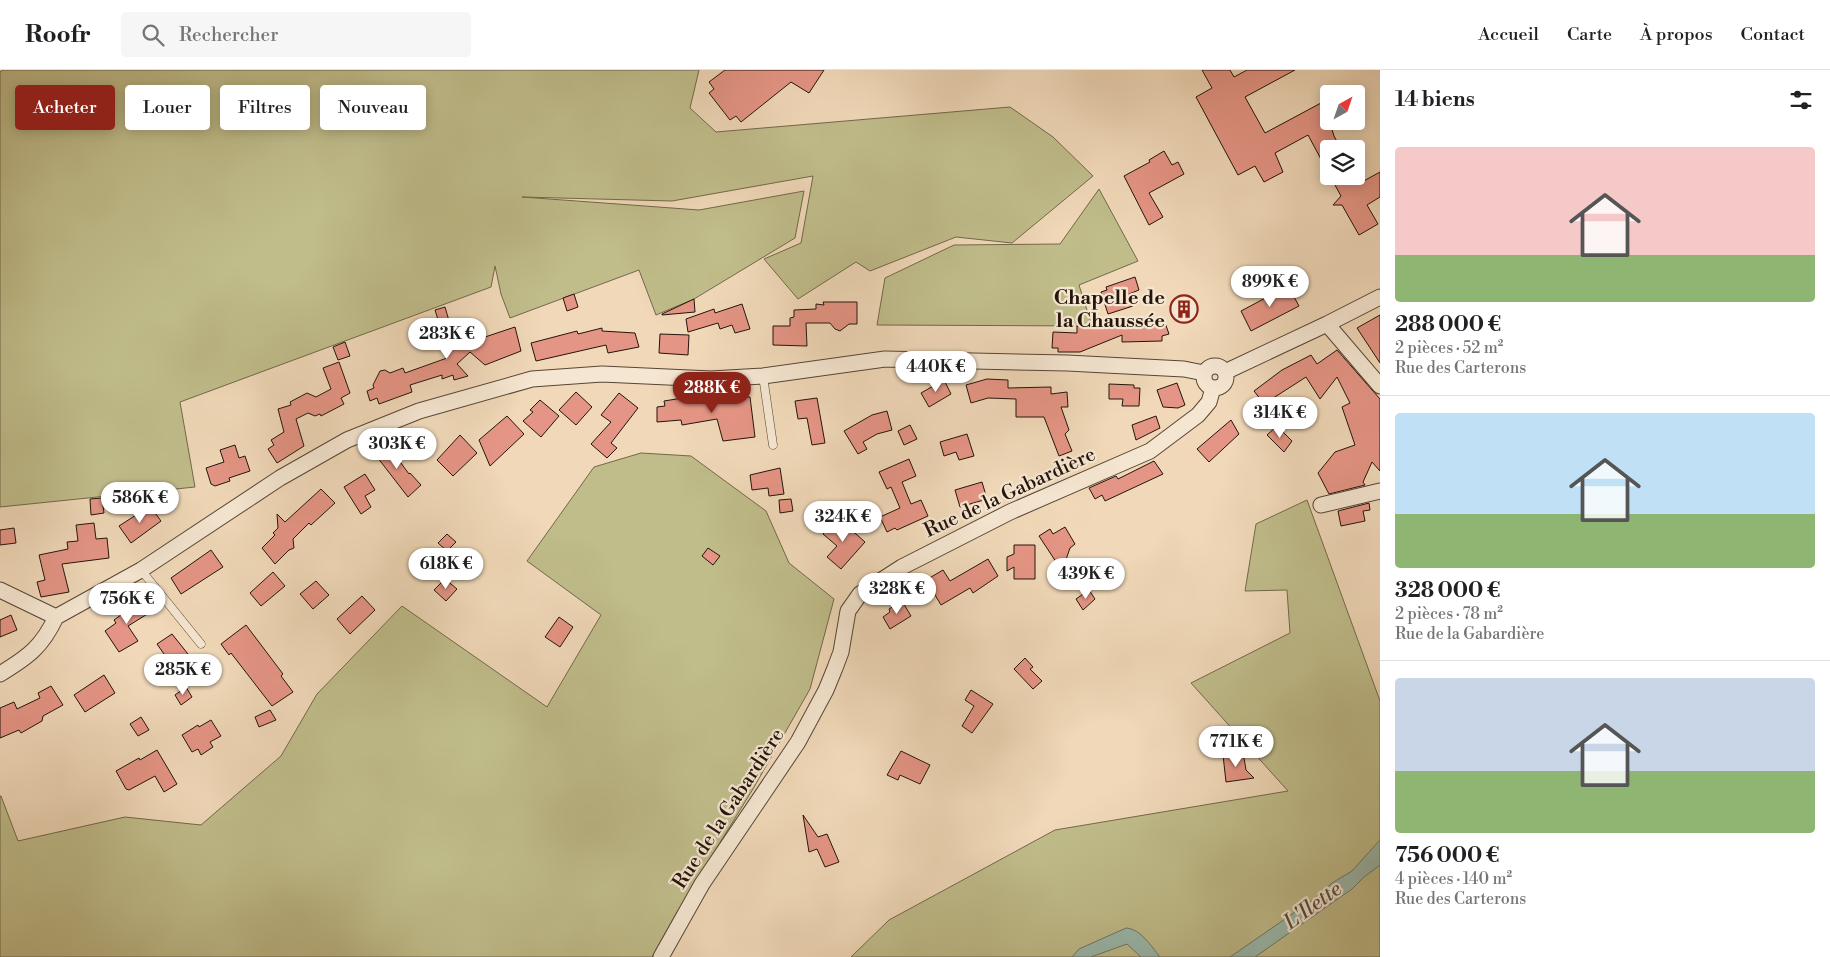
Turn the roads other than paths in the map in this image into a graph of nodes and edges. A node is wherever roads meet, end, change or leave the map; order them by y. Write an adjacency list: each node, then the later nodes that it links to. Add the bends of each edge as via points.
1 (1380, 296): 2 (street)
2 (1327, 324): 3 (street); 6 (street)
3 (1225, 372): 4 (street, via 1220,366 1213,366); 7 (street, via 1225,382)
4 (1204, 373): 5 (street, via 1184,368 1067,362 884,359); 7 (street, via 1206,384)
5 (763, 376): 8 (lane); 11 (street, via 711,379 602,374 532,380 419,411 347,440 280,478)
6 (1380, 386)
7 (1213, 388): 16 (street, Rue de la Gabardière, via 1209,402 1198,415 1150,451 1010,512 902,567 860,594 848,611 841,652 807,725 702,884)
8 (773, 445)
9 (1380, 491): 10 (street)
10 (1321, 505)
11 (141, 570): 13 (street); 14 (lane)
12 (0, 590): 13 (street)
13 (56, 617): 15 (street, via 37,649)
14 (201, 644)
15 (0, 674)
16 (661, 957)

